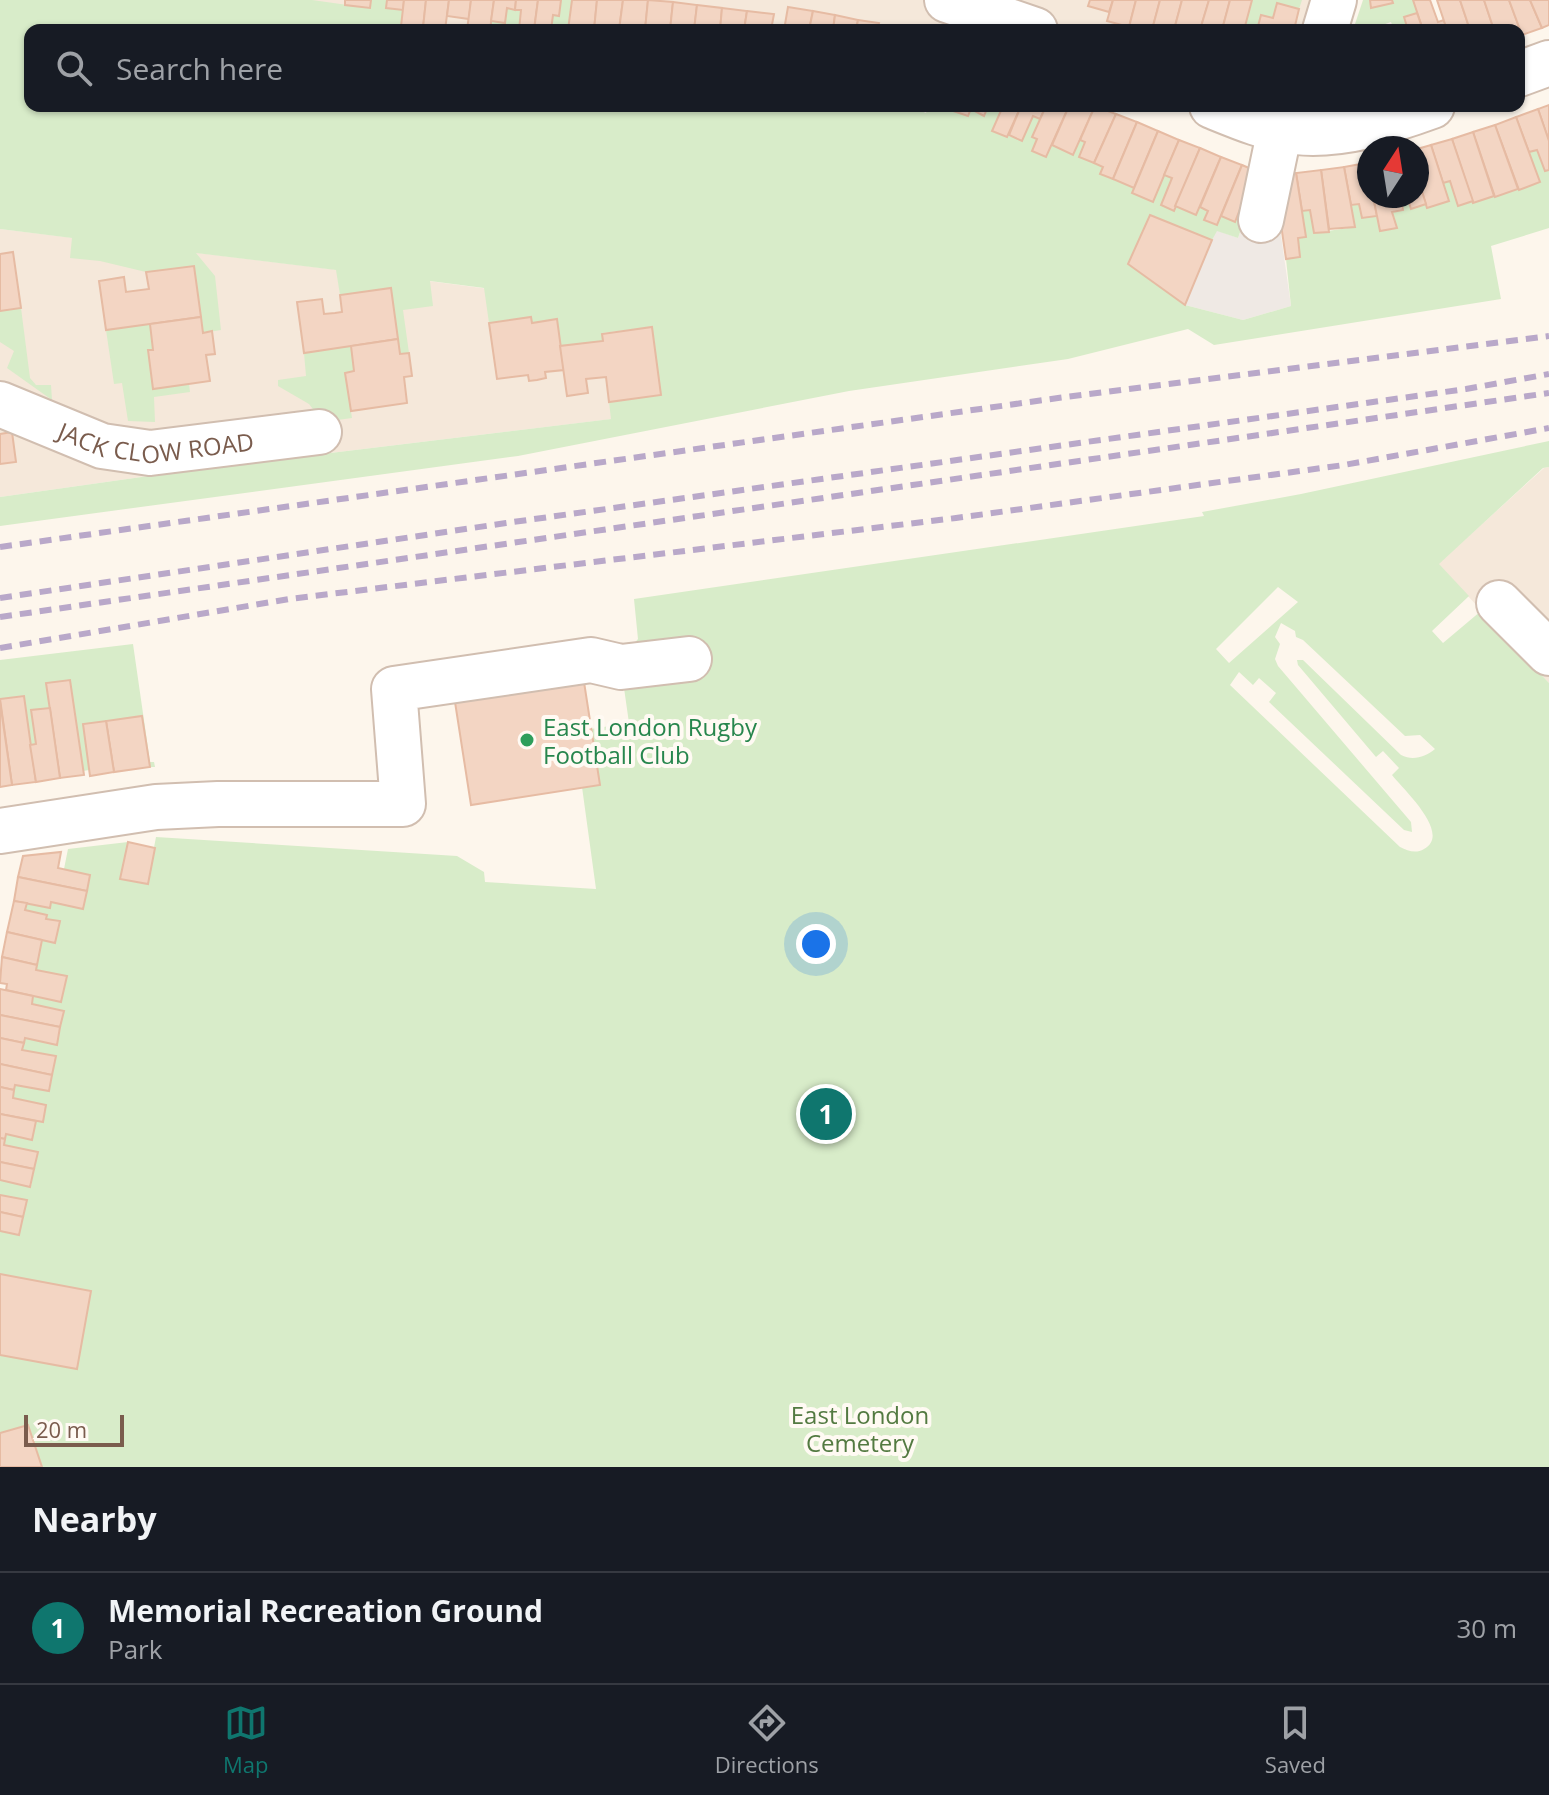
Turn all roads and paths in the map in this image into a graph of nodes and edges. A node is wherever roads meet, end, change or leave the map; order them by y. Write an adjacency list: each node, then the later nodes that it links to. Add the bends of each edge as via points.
1 (947, 0): 3 (street)
2 (1334, 0): 4 (street)
3 (1032, 19)
4 (1327, 24)
5 (1549, 63): 6 (street)
6 (1525, 72)
7 (1228, 112): 9 (street, via 1264,126)
8 (1410, 112): 9 (street, via 1345,130)
9 (1294, 122): 10 (street)
10 (1261, 220)
11 (0, 404): 12 (street, JACK CLOW ROAD, via 102,446 150,453)
12 (319, 432)
13 (1499, 603): 14 (street)
14 (1545, 640)
15 (689, 659): 16 (street, via 621,667 591,660 394,689 403,804 156,807)
16 (0, 831)

